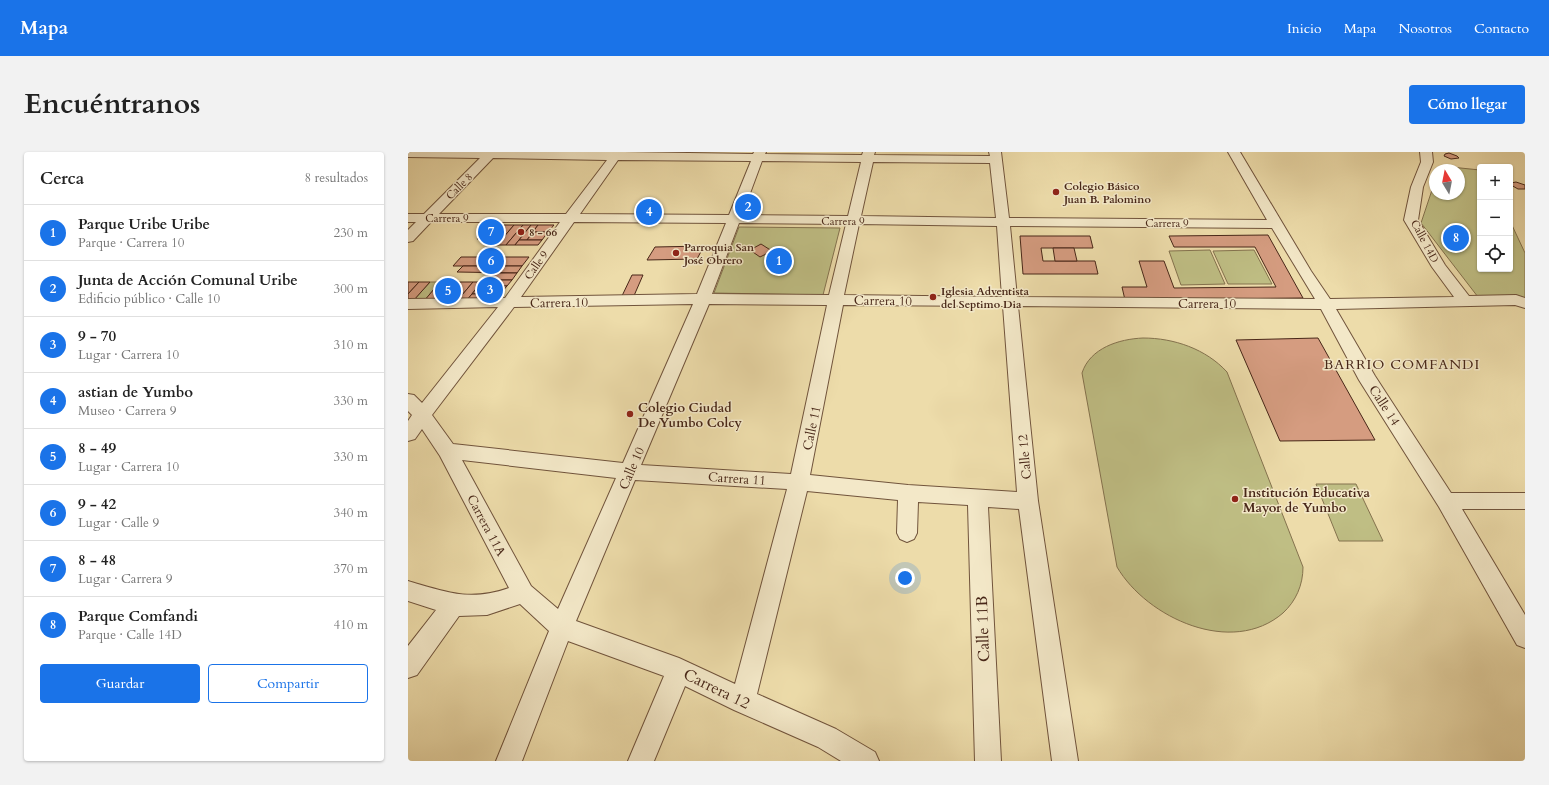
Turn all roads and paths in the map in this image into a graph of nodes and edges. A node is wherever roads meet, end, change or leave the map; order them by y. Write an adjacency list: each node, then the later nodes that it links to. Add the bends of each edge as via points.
1 (1234, 152): 15 (street, Calle 14)
2 (1426, 152): 19 (street, Calle 14D, via 1427,162 1417,187 1411,220 1439,267)
3 (492, 153): 4 (street); 5 (street); 10 (street, Calle 8)
4 (408, 154)
5 (617, 154): 6 (street); 11 (street, Calle 9)
6 (759, 154): 7 (street); 12 (street, Calle 10)
7 (869, 155): 8 (street); 13 (street, Calle 11)
8 (995, 156): 14 (street, Calle 12)
9 (408, 218): 10 (street, Carrera 9)
10 (427, 218): 11 (street, Carrera 9); 16 (street, Calle 8)
11 (570, 218): 12 (street, Carrera 9); 21 (street, Calle 9)
12 (732, 220): 13 (street, Carrera 9); 17 (street, Calle 10)
13 (853, 221): 14 (street, Carrera 9); 18 (street, Calle 11)
14 (1003, 222): 15 (street, Carrera 9); 20 (street, Calle 12)
15 (1277, 224): 24 (street, Calle 14)
16 (408, 238)
17 (703, 299): 18 (street, Carrera 10); 21 (street, Carrera 10); 29 (street, Calle 10)
18 (836, 300): 20 (street, Carrera 10); 30 (street, Calle 11)
19 (1464, 300): 22 (street, Carrera 10, via 1519,300); 24 (street, Carrera 10)
20 (1010, 301): 24 (street, Carrera 10); 33 (street, Calle 12)
21 (509, 303): 23 (street, Carrera 10); 26 (street, Calle 9)
22 (1525, 303)
23 (408, 304)
24 (1326, 304): 34 (street, Calle 14, via 1368,380)
25 (408, 400): 26 (street)
26 (422, 414): 27 (street, Calle 9); 28 (street, Carrera 11A)
27 (408, 434)
28 (447, 451): 29 (street, Carrera 11); 38 (street, Carrera 11A)
29 (629, 472): 30 (street, Carrera 11); 40 (street, Calle 10)
30 (799, 482): 31 (street, Carrera 11); 44 (street, Calle 11)
31 (908, 494): 32 (street, Carrera 11); 36 (street)
32 (978, 498): 33 (street, Carrera 11); 48 (street, Calle 11B)
33 (1028, 501): 49 (street, Calle 12)
34 (1446, 501): 35 (street); 41 (street, Calle 14)
35 (1525, 501)
36 (907, 533)
37 (408, 591): 39 (street)
38 (523, 593): 39 (street, via 476,606); 40 (street, Carrera 11A)
39 (454, 604): 42 (street)
40 (562, 627): 43 (street, Carrera 12); 45 (street, Calle 10)
41 (1525, 637)
42 (408, 666)
43 (679, 670): 44 (street, Carrera 12); 46 (street)
44 (743, 701): 47 (street, Carrera 12, via 827,738)
45 (509, 761)
46 (641, 761)
47 (866, 761)
48 (988, 761)
49 (1065, 761)

